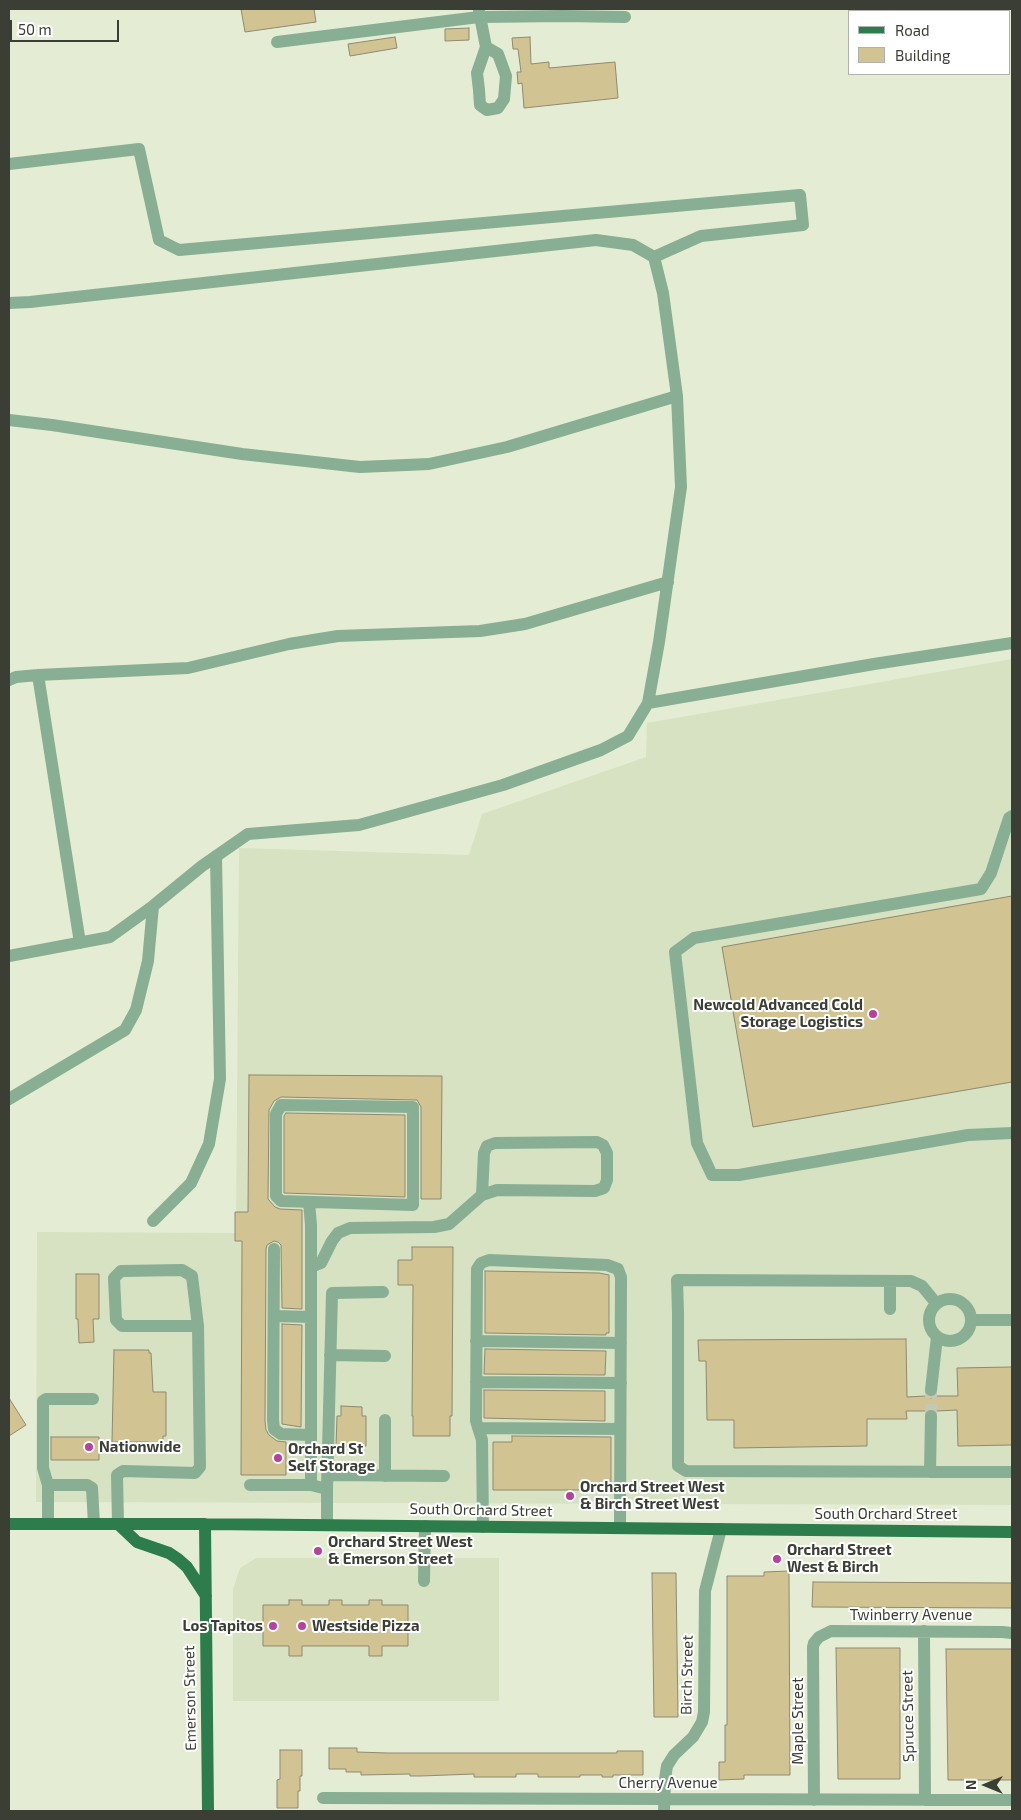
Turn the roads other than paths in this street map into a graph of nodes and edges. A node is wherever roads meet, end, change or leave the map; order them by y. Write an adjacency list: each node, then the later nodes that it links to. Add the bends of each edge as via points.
1 (479, 13): 2 (street); 3 (street); 4 (street)
2 (625, 18)
3 (277, 42)
4 (486, 47)
5 (9, 164): 6 (street, via 139,149 159,240 179,250 800,196 804,225 701,236)
6 (654, 257): 7 (street, via 633,245 596,240); 8 (street, via 663,293)
7 (9, 303)
8 (678, 396): 9 (street, via 507,447 429,464 360,467 242,454); 10 (street, via 681,487)
9 (9, 420)
10 (668, 582): 12 (street, via 525,624 480,631 338,636 188,668); 14 (street)
11 (1012, 643): 14 (street)
12 (38, 675): 13 (street); 18 (street)
13 (9, 680)
14 (648, 703): 16 (street, via 628,736 600,750 503,785 359,825 248,834)
15 (1012, 816): 21 (street, via 991,873 981,889 694,938 675,952 697,1143 712,1175 739,1175 968,1135)
16 (216, 856): 17 (street); 24 (street, via 220,1079 209,1144 190,1184)
17 (153, 906): 18 (street, via 110,937); 20 (street, via 148,961 136,1010 125,1030)
18 (80, 944): 19 (street)
19 (9, 956)
20 (9, 1098)
21 (1012, 1133)
22 (482, 1195): 22 (street, via 497,1190 595,1191 604,1188 607,1153 597,1142 495,1143 487,1146 484,1153); 26 (street, via 448,1224 350,1228 338,1233 321,1262)
23 (310, 1202): 23 (street, via 413,1205 413,1107 281,1105 276,1114 276,1196 281,1201); 26 (street)
24 (153, 1221)
25 (274, 1249): 31 (street)
26 (311, 1268): 32 (street)
27 (890, 1282): 29 (street, via 916,1283); 30 (street); 50 (street, via 677,1280 678,1466 686,1471)
28 (383, 1292): 39 (street, via 332,1294)
29 (936, 1303): 33 (street, via 947,1298 959,1300 968,1308); 36 (street, via 928,1320)
30 (890, 1309)
31 (274, 1316): 32 (street); 49 (street, via 274,1429 281,1434)
32 (311, 1317): 49 (street)
33 (972, 1320): 34 (street); 36 (street, via 963,1337 950,1341)
34 (1012, 1320)
35 (198, 1326): 35 (street, via 122,1326 116,1320 114,1278 121,1271 182,1270 192,1276); 62 (street, via 200,1467 195,1473 122,1471 117,1475)
36 (937, 1337): 43 (street)
37 (476, 1341): 38 (street); 38 (street, via 477,1270 481,1263 489,1260 618,1269 621,1277); 41 (street)
38 (621, 1343): 42 (street)
39 (330, 1356): 40 (street); 52 (street)
40 (385, 1356)
41 (476, 1382): 42 (street); 47 (street)
42 (621, 1383): 48 (street)
43 (931, 1390)
44 (93, 1399): 56 (street, via 43,1401 43,1468)
45 (931, 1416): 50 (street)
46 (385, 1420): 53 (street)
47 (478, 1428): 48 (street); 66 (street, via 482,1440)
48 (620, 1429): 67 (street)
49 (310, 1435): 57 (street)
50 (930, 1472): 51 (street)
51 (1012, 1472)
52 (328, 1475): 53 (street); 58 (street)
53 (386, 1476): 54 (street)
54 (444, 1476)
55 (250, 1485): 57 (street)
56 (48, 1486): 60 (street); 61 (street, via 87,1485 92,1488)
57 (311, 1486): 58 (street)
58 (327, 1489): 64 (street)
59 (9, 1524): 60 (main road, South Orchard Street)
60 (48, 1524): 61 (main road, South Orchard Street)
61 (94, 1524): 62 (main road, South Orchard Street)
62 (118, 1524): 63 (main road, South Orchard Street); 71 (main road, via 137,1542 178,1559)
63 (205, 1524): 64 (main road, South Orchard Street); 71 (main road, Emerson Street)
64 (327, 1525): 65 (main road, South Orchard Street)
65 (425, 1526): 66 (main road, South Orchard Street); 70 (street)
66 (482, 1527): 67 (main road, South Orchard Street)
67 (620, 1528): 68 (main road, South Orchard Street)
68 (721, 1529): 69 (main road, South Orchard Street); 80 (street, Birch Street, via 705,1591 702,1722 699,1730 667,1766)
69 (1012, 1532)
70 (424, 1581)
71 (206, 1596): 81 (main road, Emerson Street)
72 (924, 1632): 73 (street, Twinberry Avenue); 74 (street, Twinberry Avenue, via 831,1631); 78 (street, Spruce Street)
73 (1012, 1633)
74 (814, 1643): 77 (street, Maple Street)
75 (323, 1798): 76 (street, Cherry Avenue)
76 (428, 1798): 80 (street, Cherry Avenue); 82 (street)
77 (814, 1800): 78 (street, Cherry Avenue); 80 (street, Cherry Avenue)
78 (925, 1800): 79 (street, Cherry Avenue)
79 (1012, 1800)
80 (664, 1805)
81 (208, 1811)
82 (428, 1811)

